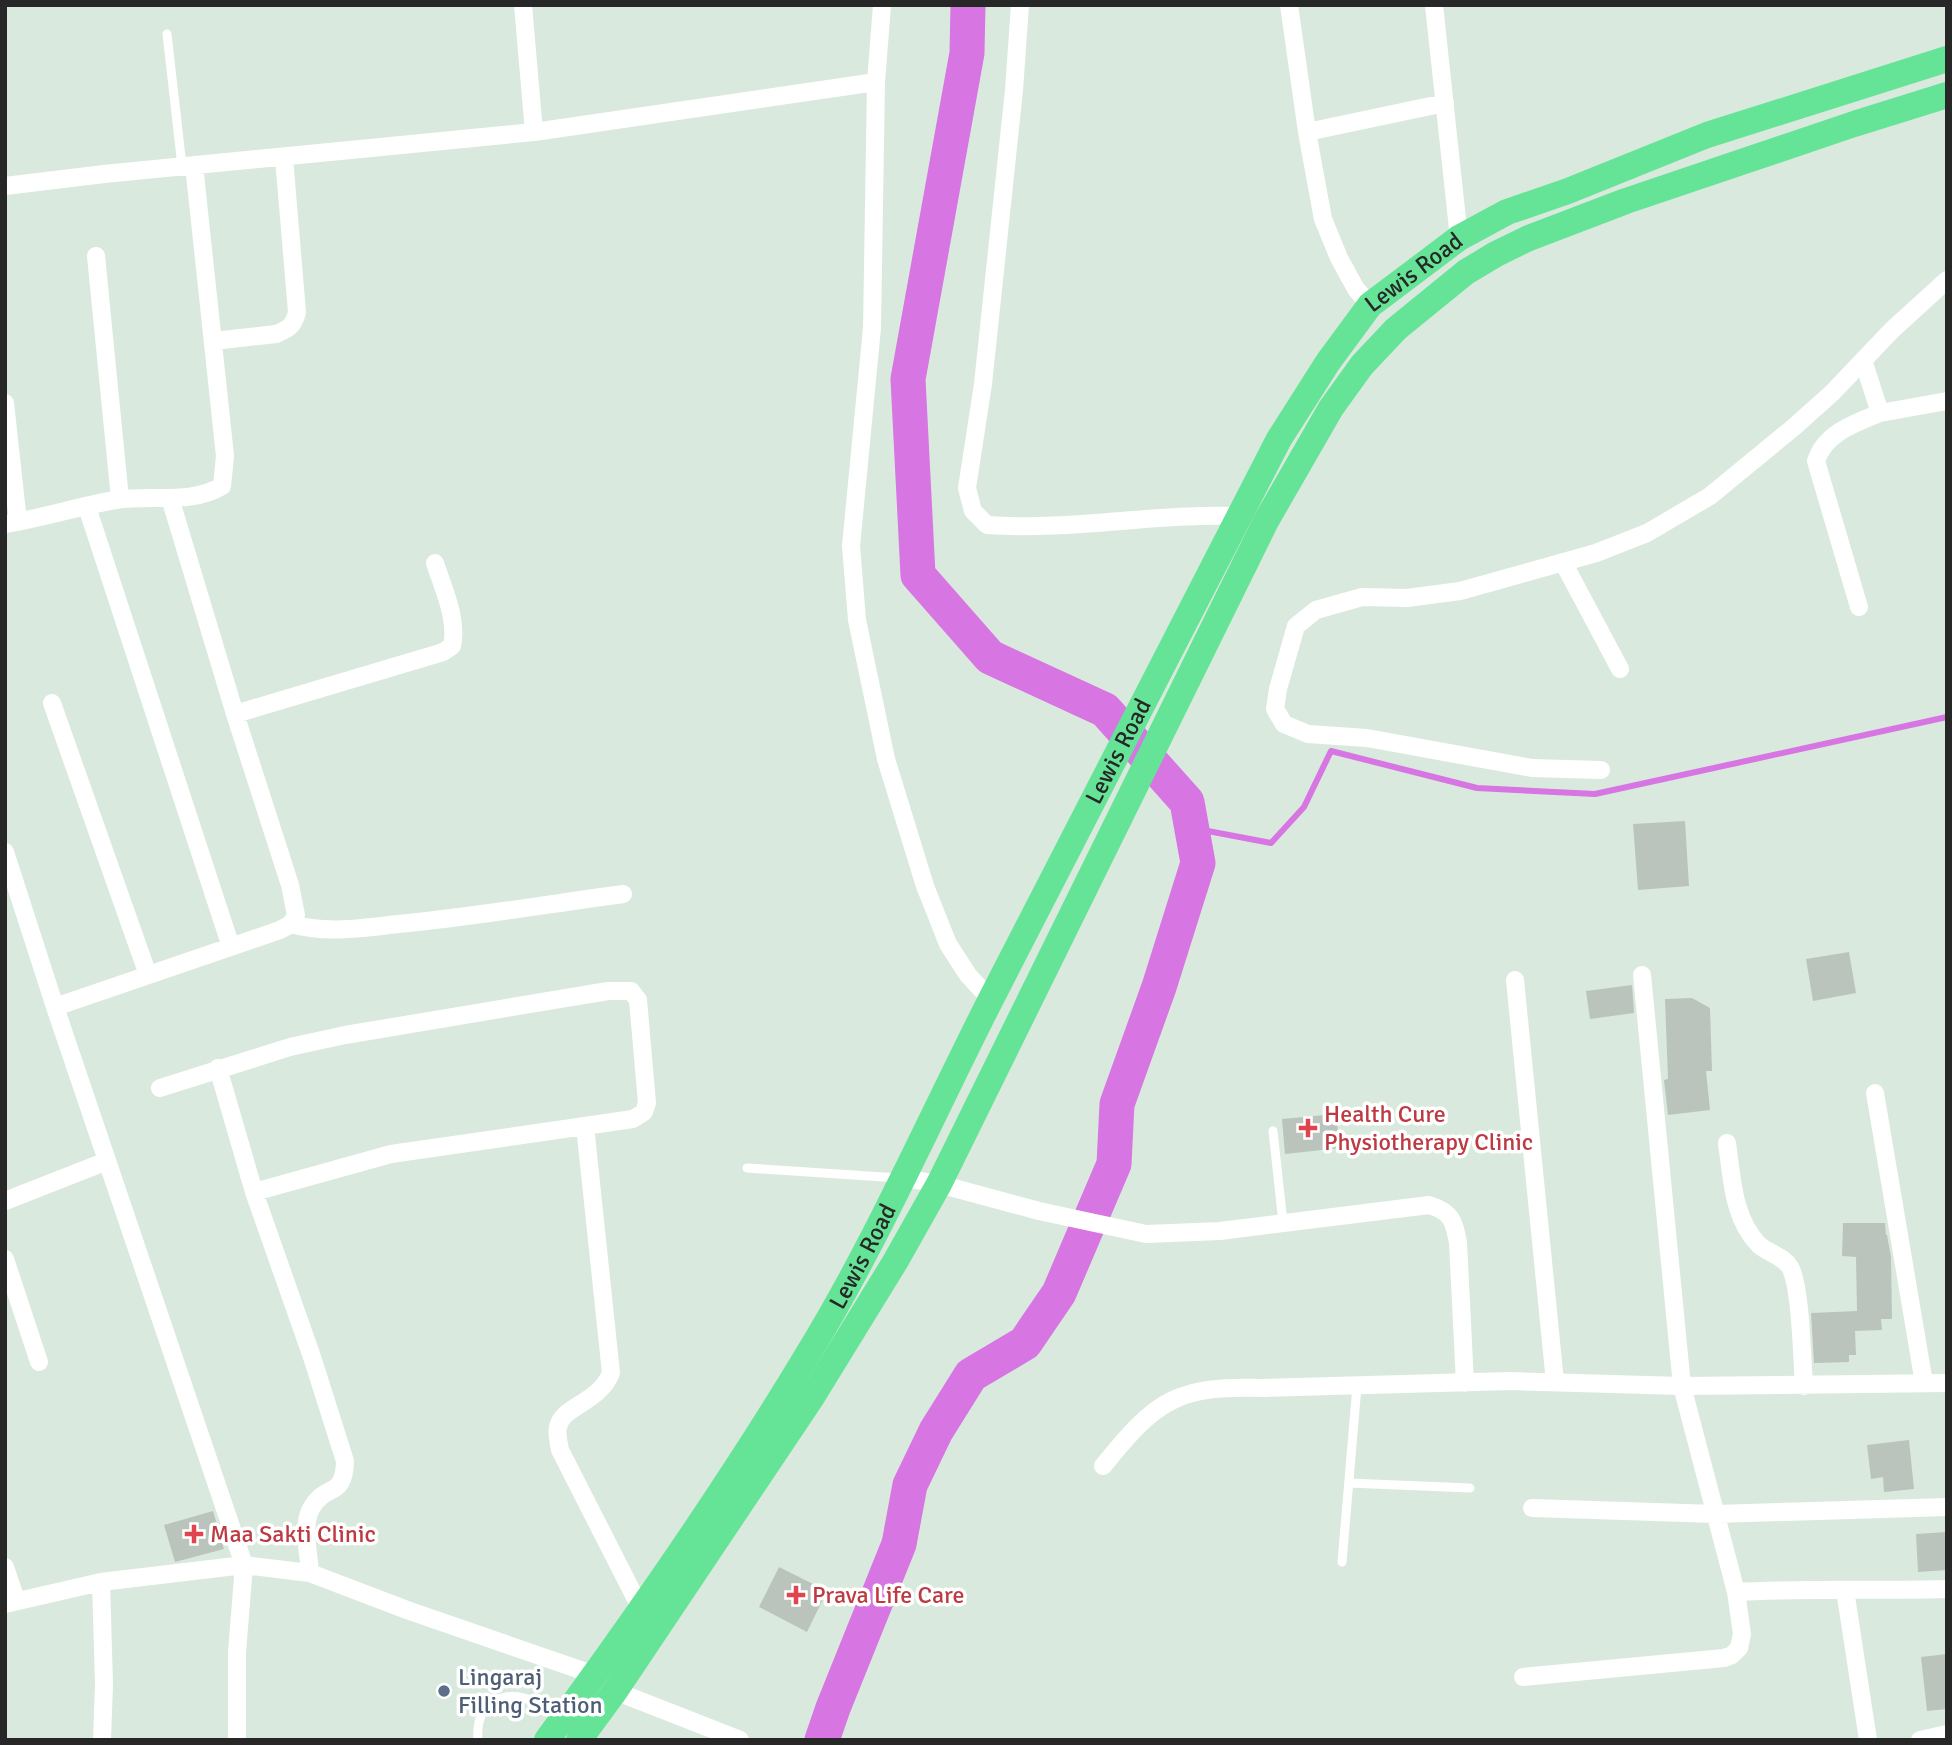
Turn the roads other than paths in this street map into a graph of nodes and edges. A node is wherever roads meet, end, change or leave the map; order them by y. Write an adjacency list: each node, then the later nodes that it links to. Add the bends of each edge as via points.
1 (523, 5): 11 (street)
2 (882, 5): 8 (street)
3 (1020, 5): 30 (street, via 984,384 967,488 973,511 987,525 1009,527)
4 (1289, 5): 12 (street)
5 (1434, 5): 10 (street)
6 (167, 34): 14 (lane)
7 (1947, 59): 16 (main road, Lewis Road, via 1707,135 1507,212)
8 (876, 82): 11 (street); 46 (street, via 872,328 851,546 856,620 886,759 925,886 948,944)
9 (1947, 95): 20 (main road, Lewis Road, via 1571,221 1496,254)
10 (1445, 103): 12 (street); 16 (street)
11 (534, 132): 13 (street)
12 (1307, 132): 21 (street, via 1323,219 1339,258)
13 (284, 158): 14 (street); 22 (street, via 297,312 294,323 276,334)
14 (188, 166): 15 (street); 22 (street)
15 (5, 186)
16 (1459, 239): 18 (main road, Lewis Road)
17 (96, 256): 28 (street)
18 (1430, 260): 20 (main road); 21 (main road, Lewis Road)
19 (1947, 280): 23 (street)
20 (1447, 287): 57 (main road, Lewis Road, via 1396,329 1362,365 1331,408 1266,521)
21 (1370, 305): 30 (main road, Lewis Road, via 1279,439)
22 (213, 341): 27 (street, via 225,456 222,486 212,492)
23 (1863, 360): 26 (street); 32 (street, via 1794,427 1710,496 1647,533)
24 (1947, 401): 26 (street)
25 (5, 403): 31 (street)
26 (1880, 413): 34 (street, via 1835,435 1820,447 1816,461)
27 (170, 498): 28 (street); 37 (street)
28 (120, 499): 29 (street)
29 (87, 507): 31 (street); 42 (street)
30 (1239, 516): 46 (main road, Lewis Road)
31 (12, 523)
32 (1563, 562): 35 (street); 38 (street, via 1460,591 1407,598 1362,597 1316,610 1296,626 1275,709 1284,724 1308,734 1367,738 1532,768)
33 (435, 563): 37 (street, via 455,635 452,646)
34 (1859, 607)
35 (1620, 669)
36 (52, 703): 43 (street)
37 (235, 714): 41 (street, via 295,901)
38 (1601, 769)
39 (5, 852): 47 (street)
40 (623, 894): 41 (street, via 361,928)
41 (291, 924): 42 (street)
42 (232, 947): 43 (street)
43 (148, 975): 47 (street)
44 (1642, 975): 68 (street)
45 (1514, 981): 64 (street)
46 (991, 1000): 56 (main road, Lewis Road)
47 (55, 1007): 54 (street)
48 (218, 1068): 49 (street); 51 (street, via 345,1035 631,991 638,1000 647,1104 633,1119); 58 (street)
49 (160, 1088)
50 (1875, 1093): 65 (street)
51 (585, 1126): 58 (street, via 391,1154); 85 (street, via 611,1373 592,1398 561,1418 557,1429 560,1450)
52 (1273, 1131): 60 (lane)
53 (1727, 1143): 69 (street, via 1738,1213 1760,1247 1789,1265 1796,1284)
54 (107, 1161): 59 (street); 77 (street)
55 (747, 1168): 56 (lane)
56 (905, 1178): 57 (street); 85 (main road, Lewis Road, via 809,1352)
57 (939, 1184): 60 (street, via 1146,1234); 87 (main road, Lewis Road, via 812,1397)
58 (254, 1192): 79 (street, via 345,1461 345,1476 338,1487 311,1507 307,1523)
59 (5, 1201)
60 (1283, 1223): 63 (street, via 1429,1205 1444,1210 1454,1222 1458,1243)
61 (5, 1259): 62 (street)
62 (39, 1362)
63 (1465, 1382): 64 (street); 67 (street)
64 (1555, 1382): 68 (street)
65 (1924, 1383): 66 (street); 69 (street)
66 (1947, 1383)
67 (1357, 1386): 70 (street, via 1234,1387 1178,1397 1144,1419); 71 (lane)
68 (1682, 1386): 69 (street); 75 (street)
69 (1804, 1386)
70 (1103, 1466)
71 (1349, 1483): 72 (lane); 76 (lane)
72 (1470, 1488)
73 (1947, 1507): 75 (street)
74 (1532, 1508): 75 (street)
75 (1716, 1514): 83 (street)
76 (1342, 1562)
77 (244, 1565): 79 (street); 80 (street); 91 (street)
78 (5, 1567): 84 (street)
79 (310, 1573): 87 (street)
80 (101, 1582): 84 (street); 90 (street)
81 (1947, 1589): 82 (street)
82 (1845, 1590): 83 (street); 96 (street)
83 (1736, 1592): 86 (street, via 1742,1634 1732,1655)
84 (11, 1602)
85 (641, 1609): 87 (main road, Lewis Road)
86 (1523, 1677)
87 (605, 1683): 88 (main road, Lewis Road); 94 (main road, Lewis Road); 95 (street)
88 (563, 1717): 92 (lane, via 537,1702 506,1696 487,1704 479,1714); 93 (main road, Lewis Road)
89 (1947, 1734): 97 (street)
90 (102, 1740)
91 (237, 1740)
92 (478, 1740)
93 (547, 1740)
94 (579, 1740)
95 (740, 1740)
96 (1868, 1740)
97 (1920, 1740)

